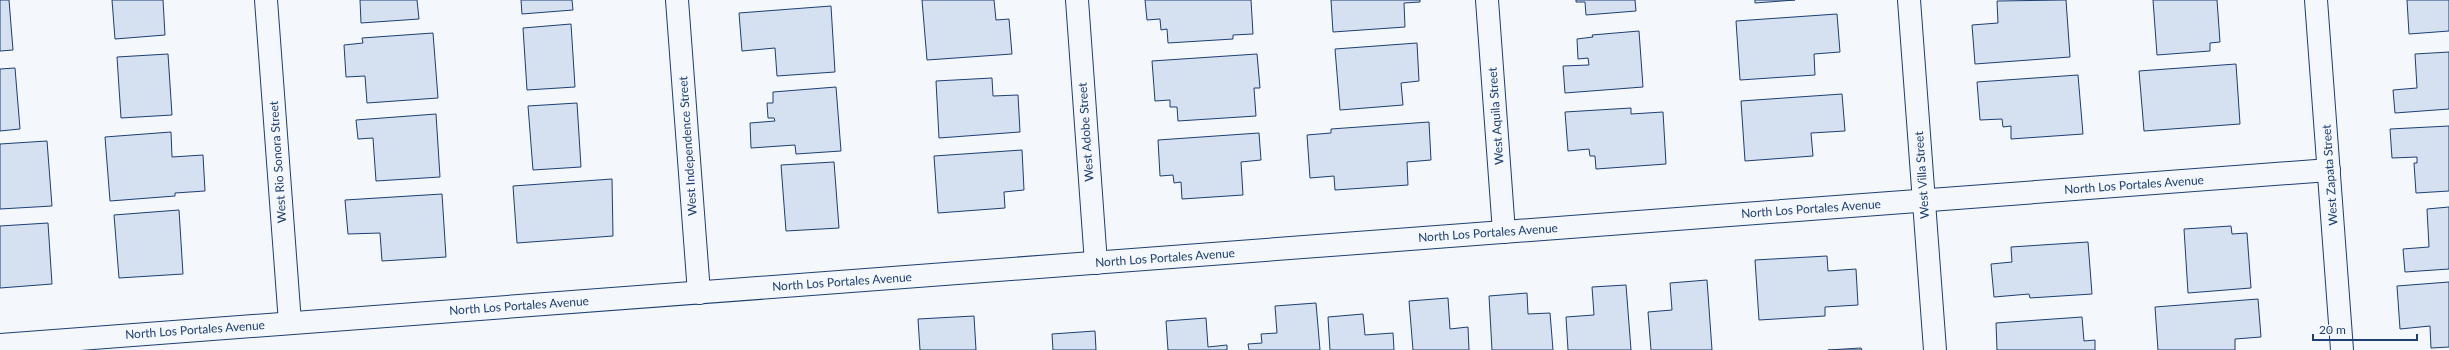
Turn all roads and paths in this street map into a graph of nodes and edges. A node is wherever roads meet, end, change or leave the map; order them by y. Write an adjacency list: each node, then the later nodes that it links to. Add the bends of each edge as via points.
1 (266, 0): 12 (street, West Rio Sonora Street)
2 (677, 0): 11 (street, West Independence Street)
3 (1076, 0): 10 (street, West Adobe Street)
4 (1487, 0): 9 (street, West Aquila Street)
5 (1909, 0): 8 (street, West Villa Street)
6 (2316, 0): 7 (street, West Zapata Street)
7 (2329, 170): 8 (street, North Los Portales Avenue); 15 (street, West Zapata Street)
8 (1924, 201): 9 (street, North Los Portales Avenue); 14 (street, West Villa Street)
9 (1504, 232): 10 (street, North Los Portales Avenue)
10 (1096, 263): 11 (street, North Los Portales Avenue)
11 (699, 293): 12 (street, North Los Portales Avenue)
12 (290, 323): 13 (street, North Los Portales Avenue)
13 (0, 345)
14 (1935, 350)
15 (2342, 350)

